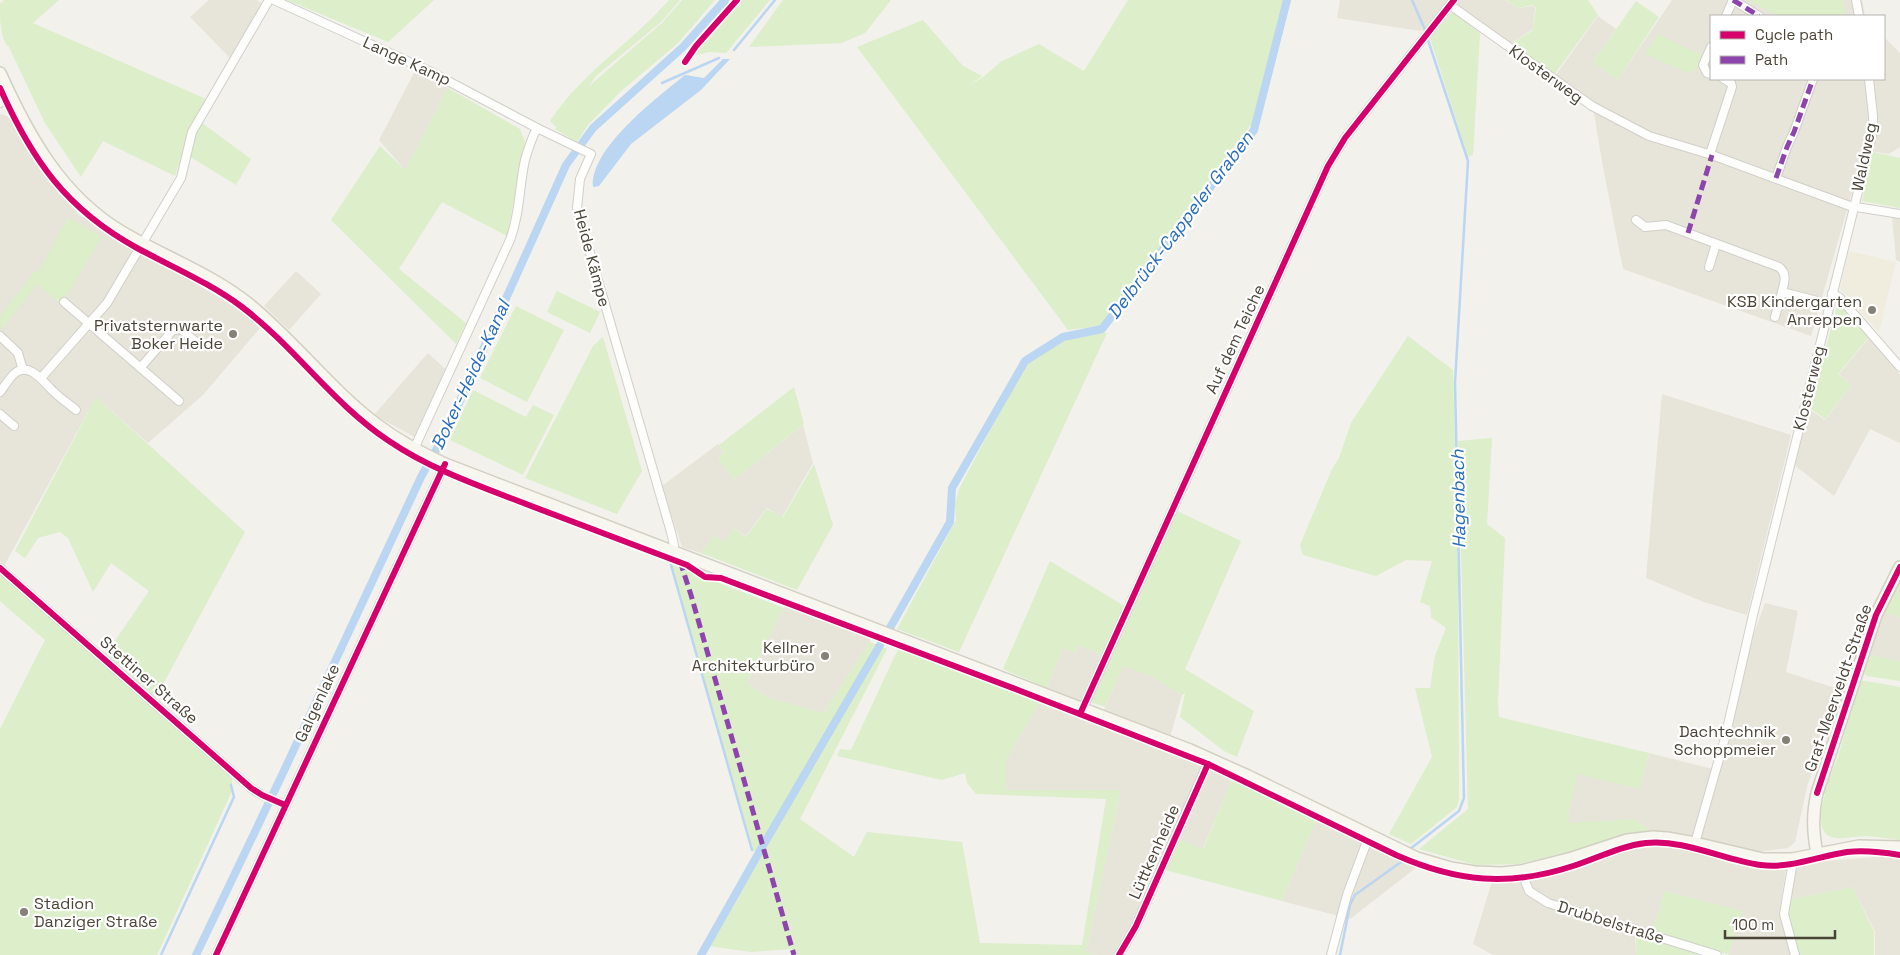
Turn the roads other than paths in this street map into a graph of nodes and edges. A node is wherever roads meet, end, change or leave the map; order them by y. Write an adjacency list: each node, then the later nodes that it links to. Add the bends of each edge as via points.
1 (269, 0): 23 (street, via 192,132 181,178)
2 (274, 0): 17 (street, Lange Kamp, via 429,71)
3 (1733, 0): 6 (street); 7 (street)
4 (1856, 0): 8 (street)
5 (1452, 2): 18 (street, Klosterweg, via 1592,106 1649,136); 48 (street, Auf dem Teiche, via 1345,138 1328,166)
6 (1726, 15)
7 (1757, 15)
8 (1859, 15)
9 (1710, 50): 11 (street, via 1703,65)
10 (0, 73): 15 (street)
11 (1710, 74)
12 (1726, 80): 18 (street, via 1732,88)
13 (1812, 80): 19 (street)
14 (1869, 80): 20 (street, Waldweg, via 1872,130)
15 (11, 97): 16 (street); 23 (street, via 38,148 70,190 104,220)
16 (0, 103)
17 (537, 128): 43 (street, via 525,162 510,240); 45 (street, Heide Kämpe, via 591,154 580,179 577,208 671,532)
18 (1710, 154): 19 (street, Klosterweg)
19 (1776, 178): 20 (street, Klosterweg)
20 (1854, 206): 21 (street); 27 (street, Klosterweg)
21 (1900, 214)
22 (1636, 220): 24 (street, via 1645,226 1666,224)
23 (143, 243): 31 (street, via 107,303); 43 (street, via 247,303 361,411)
24 (1716, 244): 25 (street); 26 (street, via 1781,269 1785,278)
25 (1709, 267)
26 (1782, 292): 29 (street); 30 (street)
27 (1832, 293): 29 (street, Klosterweg); 35 (street, via 1840,298)
28 (64, 302): 31 (street)
29 (1829, 304): 52 (street, Klosterweg, via 1725,738)
30 (1776, 317)
31 (90, 324): 34 (street); 37 (street)
32 (0, 336): 36 (street, via 18,353)
33 (197, 343): 34 (street, via 181,329 173,330)
34 (141, 367): 39 (street)
35 (1900, 367)
36 (23, 370): 37 (street); 38 (street, via 16,373)
37 (41, 378): 40 (street)
38 (0, 392)
39 (179, 401)
40 (76, 410)
41 (0, 414): 42 (street)
42 (14, 426)
43 (414, 448): 44 (street)
44 (435, 459): 45 (street); 50 (street, Galgenlake)
45 (674, 552): 48 (street)
46 (1900, 567): 54 (street, Graf-Meerveldt-Straße, via 1876,615 1817,793 1812,815)
47 (0, 568): 50 (street, Stettiner Straße, via 251,788)
48 (1083, 708): 49 (street)
49 (1210, 758): 51 (street); 58 (street, Lüttkenheide, via 1136,926)
50 (281, 803): 57 (street, Galgenlake)
51 (1369, 836): 56 (street, via 1417,858 1451,868 1475,872); 59 (street, via 1347,895)
52 (1695, 843): 55 (street, via 1756,858); 56 (street, via 1667,838 1633,839)
53 (1900, 847): 54 (street, via 1860,846)
54 (1817, 854): 55 (street)
55 (1792, 859): 61 (street, via 1784,914)
56 (1521, 871): 60 (street, Drubbelstraße, via 1529,891 1548,903)
57 (216, 955)
58 (1119, 955)
59 (1331, 955)
60 (1717, 955)
61 (1795, 955)

